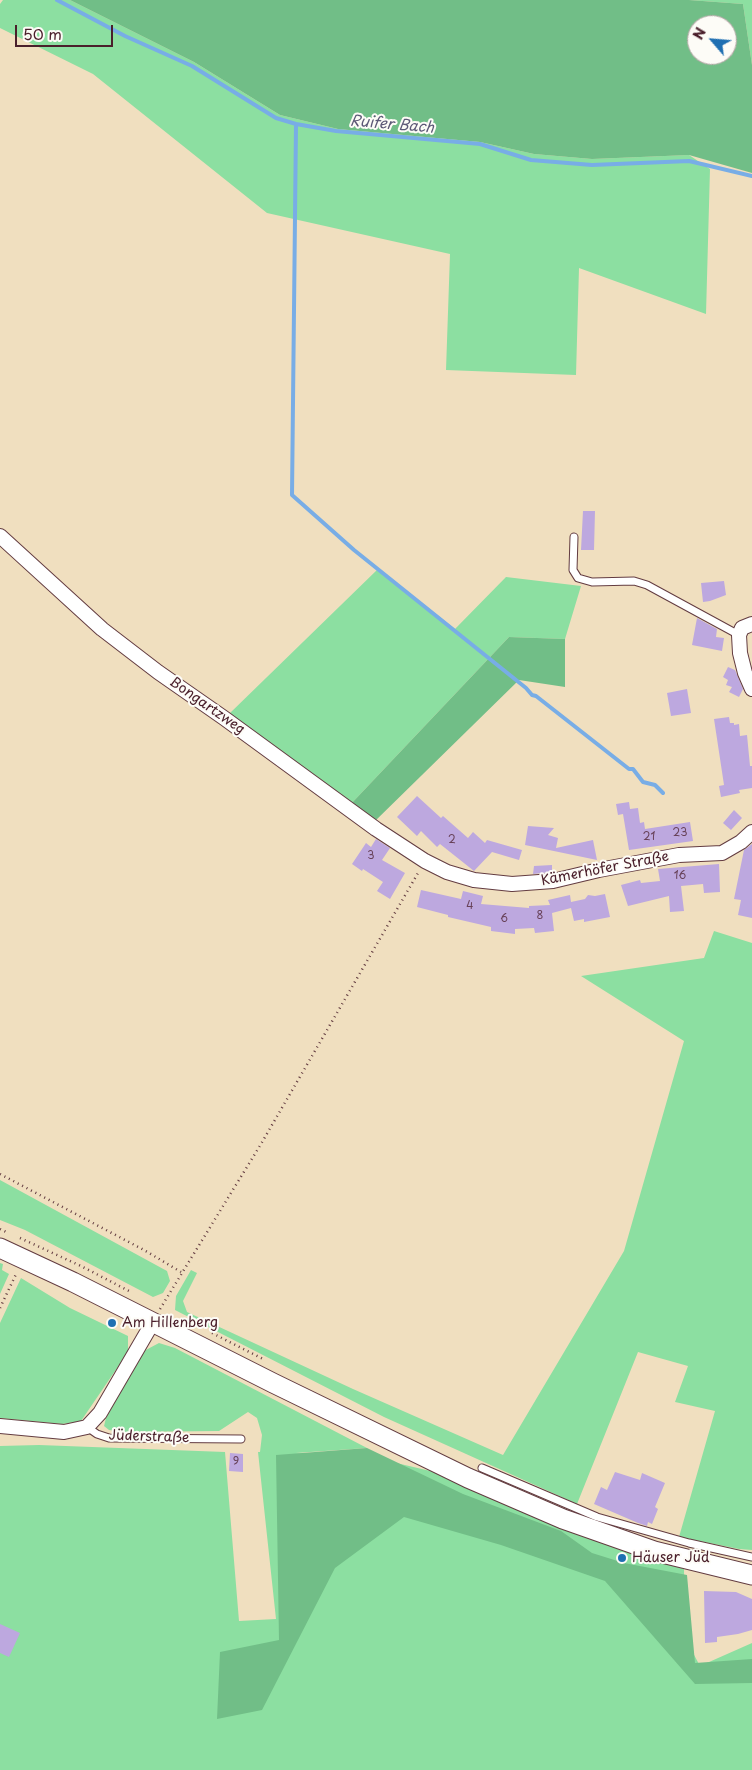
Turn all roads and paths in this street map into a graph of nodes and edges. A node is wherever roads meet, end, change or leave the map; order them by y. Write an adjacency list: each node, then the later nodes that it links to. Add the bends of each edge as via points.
1 (0, 536): 7 (street, Bongartzweg, via 102,629 158,672)
2 (574, 537): 4 (lane, via 572,570 578,578 592,582 634,581 647,585)
3 (752, 624): 4 (street, via 742,628)
4 (739, 636): 5 (street, via 740,653)
5 (752, 689)
6 (752, 832): 7 (street, Kämerhöfer Straße, via 722,852 679,855 553,881 512,884 474,880)
7 (425, 861): 10 (path, via 261,1144)
8 (0, 1174): 10 (path)
9 (13, 1253): 11 (path); 12 (main road)
10 (182, 1272): 12 (path)
11 (0, 1308)
12 (157, 1315): 14 (street, via 100,1413); 18 (main road, via 273,1383 563,1520 654,1551)
13 (0, 1426): 14 (street, via 64,1432)
14 (86, 1427): 15 (lane, Jüderstraße, via 109,1438)
15 (241, 1439)
16 (482, 1468): 17 (lane, via 597,1517 688,1543)
17 (752, 1556)
18 (752, 1575)

